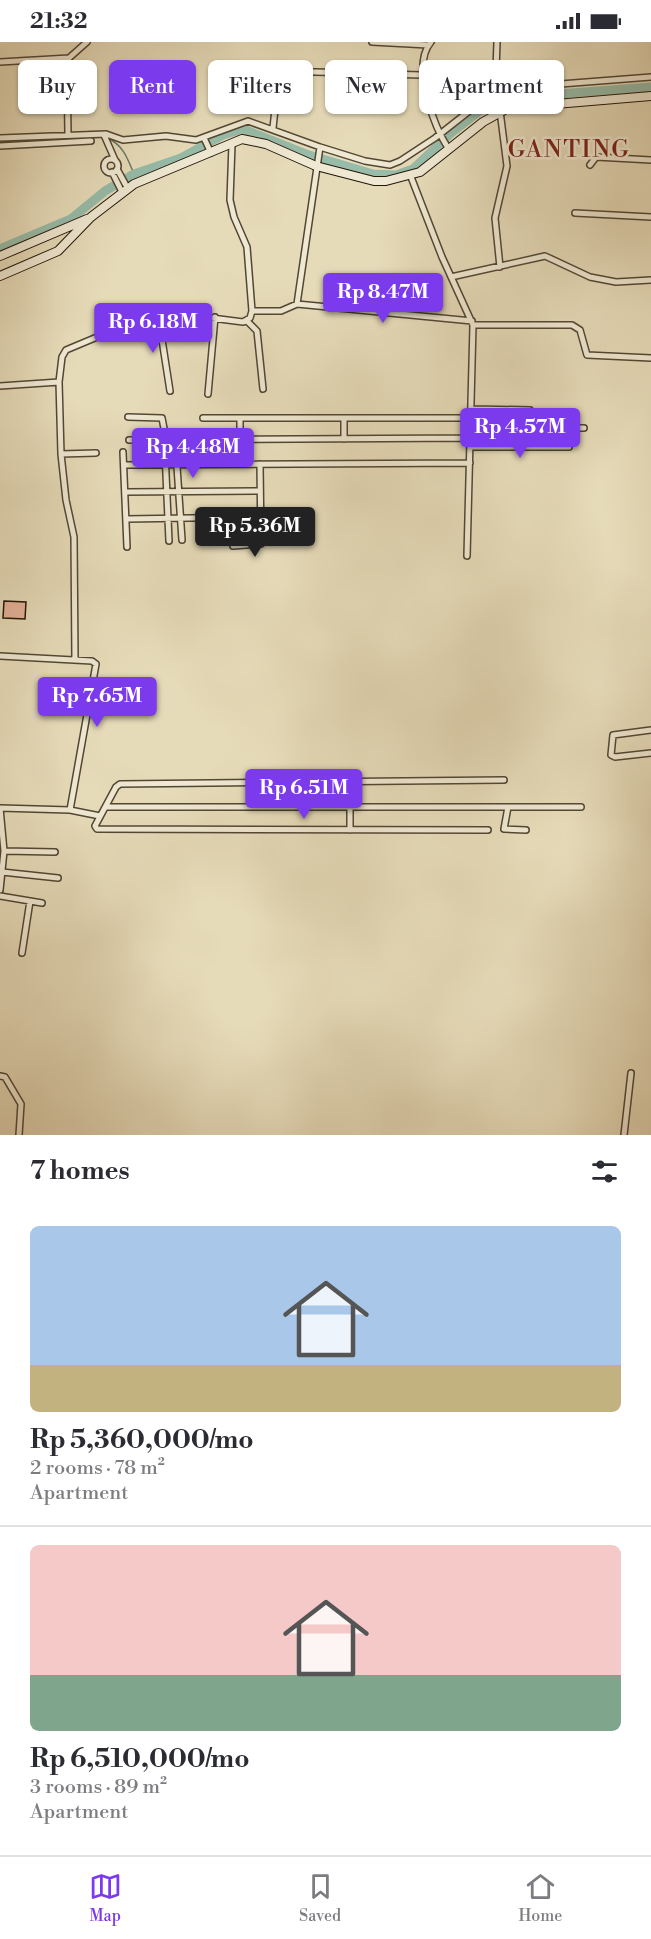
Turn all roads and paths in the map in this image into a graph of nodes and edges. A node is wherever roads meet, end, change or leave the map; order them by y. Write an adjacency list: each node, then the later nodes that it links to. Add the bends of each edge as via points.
1 (87, 42): 5 (street)
2 (372, 42): 4 (street)
3 (497, 42): 7 (street)
4 (429, 43): 6 (street)
5 (69, 58): 8 (street); 19 (street)
6 (425, 60)
7 (496, 60)
8 (0, 62)
9 (313, 72): 10 (street)
10 (419, 75)
11 (651, 77): 21 (street, via 509,88 482,101)
12 (651, 96): 13 (main road)
13 (564, 103)
14 (274, 114): 18 (street)
15 (433, 114): 21 (street)
16 (496, 114): 27 (main road)
17 (500, 114): 45 (street, via 507,166 495,218)
18 (273, 128): 24 (street, via 248,121); 28 (street)
19 (68, 135): 22 (street); 23 (street)
20 (104, 135): 23 (street); 24 (street, via 123,140 166,136); 29 (street)
21 (440, 135): 27 (street); 28 (street, via 390,165)
22 (0, 138)
23 (87, 138): 26 (street)
24 (205, 139): 30 (street)
25 (232, 144): 30 (main road); 34 (main road, via 242,139 253,140); 50 (street, via 230,200 247,247)
26 (0, 146)
27 (448, 148): 37 (main road)
28 (320, 149): 34 (street)
29 (109, 150): 31 (street); 33 (street)
30 (211, 152): 38 (main road)
31 (115, 160): 33 (street); 36 (street)
32 (651, 160): 35 (street, via 596,157)
33 (107, 161): 36 (street, via 105,169)
34 (316, 164): 37 (main road, via 374,181); 49 (street)
35 (590, 165)
36 (116, 174): 38 (street)
37 (411, 177): 47 (street)
38 (124, 189): 40 (main road)
39 (575, 213): 41 (street)
40 (91, 217): 42 (main road); 43 (main road)
41 (651, 217)
42 (69, 228): 43 (main road); 44 (main road)
43 (73, 237): 46 (main road, via 46,258)
44 (0, 256)
45 (500, 267): 47 (street); 48 (street, via 545,256 590,277 616,282)
46 (0, 276)
47 (451, 277): 54 (street)
48 (651, 280)
49 (297, 304): 50 (street, via 281,311); 54 (street)
50 (252, 311): 53 (street)
51 (162, 313): 52 (street); 56 (street, via 66,350); 59 (street)
52 (215, 317): 53 (street); 60 (street)
53 (247, 321): 58 (street, via 257,331)
54 (472, 323): 55 (street, via 574,326 580,330 585,352 591,356); 61 (street)
55 (651, 358)
56 (58, 382): 57 (street); 81 (street)
57 (0, 386)
58 (263, 389)
59 (170, 391)
60 (208, 394)
61 (474, 409): 62 (street); 67 (street)
62 (530, 410)
63 (128, 417): 71 (street, via 161,417)
64 (203, 417): 65 (street)
65 (240, 418): 66 (street); 72 (street)
66 (344, 418): 67 (street); 73 (street)
67 (472, 418): 68 (street)
68 (472, 427): 69 (street); 70 (street)
69 (584, 428)
70 (471, 438): 73 (street); 75 (street)
71 (165, 439): 72 (street); 74 (street)
72 (240, 439): 73 (street)
73 (344, 439)
74 (129, 440)
75 (471, 447): 76 (street); 82 (street)
76 (570, 447)
77 (123, 452): 84 (street)
78 (165, 452): 85 (street)
79 (176, 452): 86 (street)
80 (96, 453): 81 (street)
81 (61, 454): 101 (street, via 74,537)
82 (470, 463): 83 (street); 99 (street)
83 (260, 464): 86 (street); 89 (street)
84 (124, 465): 85 (street); 90 (street)
85 (165, 465): 86 (street); 87 (street)
86 (177, 465): 88 (street)
87 (166, 491): 88 (street); 90 (street); 92 (street)
88 (179, 491): 89 (street); 93 (street)
89 (260, 491): 91 (street)
90 (126, 492): 94 (street)
91 (260, 517): 93 (street); 97 (street, via 260,545)
92 (168, 518): 93 (street); 94 (street); 96 (street)
93 (181, 518): 95 (street)
94 (126, 519): 98 (street)
95 (182, 540)
96 (169, 541)
97 (233, 546)
98 (128, 547)
99 (467, 556)
100 (0, 656): 101 (street)
101 (75, 660): 111 (street, via 92,661 96,667)
102 (651, 730): 103 (street, via 613,735 611,755)
103 (651, 753)
104 (504, 780): 105 (street)
105 (350, 781): 106 (street, via 120,784); 110 (street)
106 (106, 807): 110 (street); 112 (street)
107 (505, 807): 108 (street); 110 (street); 115 (street, via 504,829)
108 (581, 807)
109 (0, 808): 111 (street); 116 (street)
110 (350, 808): 113 (street)
111 (70, 810): 112 (street)
112 (100, 816): 113 (street, via 95,823 98,829)
113 (350, 830): 114 (street)
114 (488, 830)
115 (526, 830)
116 (4, 850): 117 (street); 118 (street)
117 (55, 852)
118 (2, 872): 119 (street); 120 (street)
119 (58, 878)
120 (0, 890)
121 (0, 896): 122 (street)
122 (30, 901): 123 (street); 124 (street)
123 (42, 903)
124 (22, 953)
125 (631, 1073): 128 (street)
126 (0, 1076): 127 (street, via 5,1077 21,1104)
127 (19, 1135)
128 (624, 1135)

